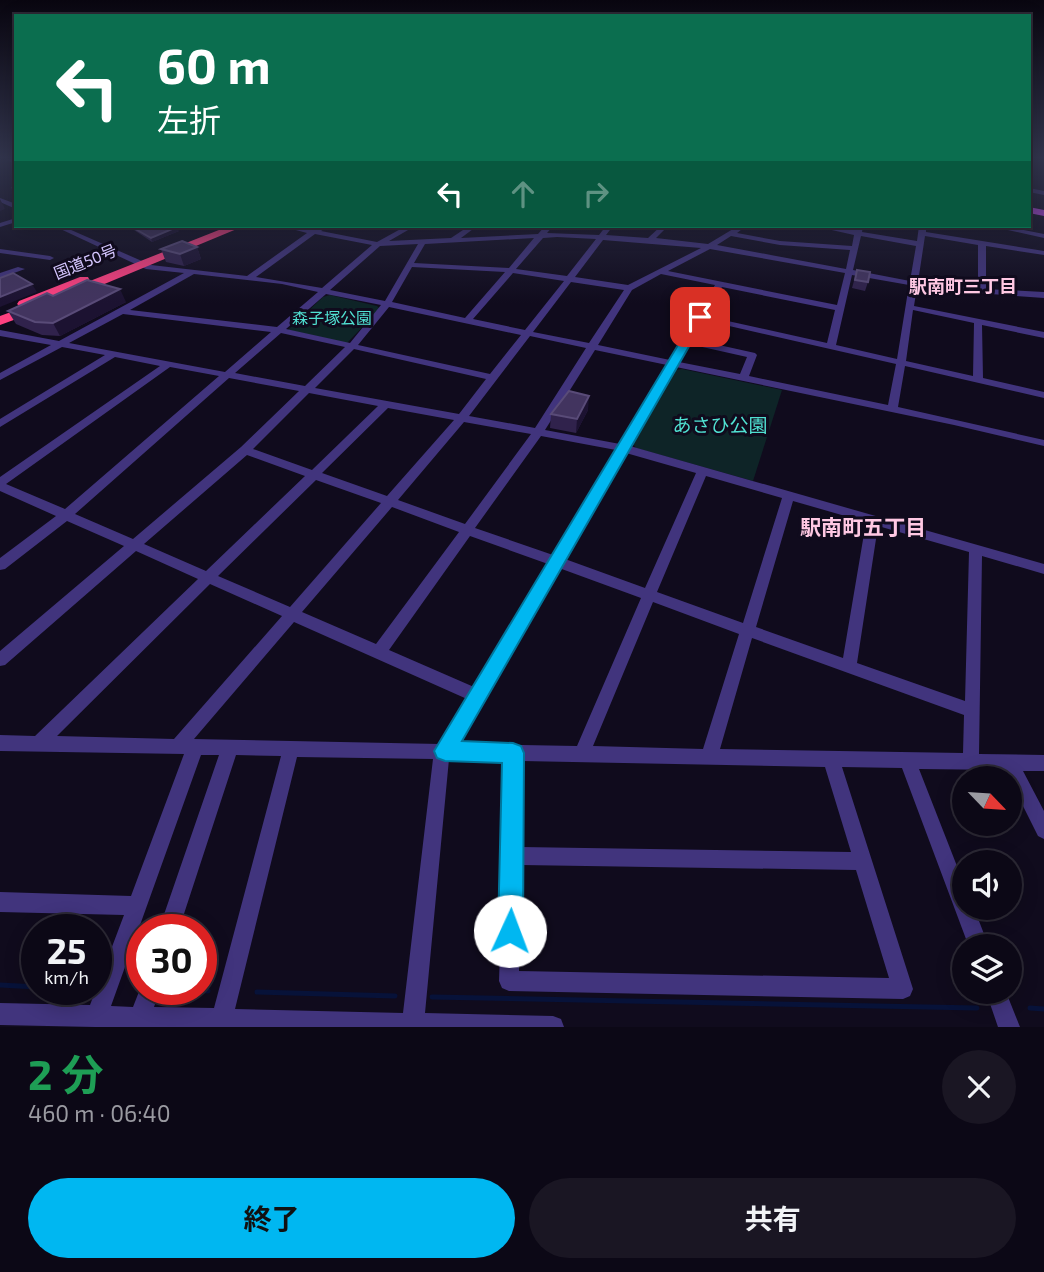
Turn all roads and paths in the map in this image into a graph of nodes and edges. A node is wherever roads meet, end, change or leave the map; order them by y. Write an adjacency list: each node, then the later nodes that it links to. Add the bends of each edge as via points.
1 (61, 228): 31 (street)
2 (217, 228): 31 (highway, 国道50号)
3 (233, 228): 31 (highway, 国道50号)
4 (294, 228): 15 (street)
5 (322, 228): 15 (street)
6 (407, 228): 24 (street)
7 (470, 228): 21 (street)
8 (547, 228): 17 (street)
9 (608, 228): 18 (street)
10 (663, 228): 20 (street)
11 (740, 228): 16 (street)
12 (1003, 228): 19 (street)
13 (859, 229): 25 (street); 27 (street)
14 (922, 229): 23 (street); 25 (street)
15 (313, 232): 24 (street); 39 (street)
16 (730, 234): 26 (street); 27 (street)
17 (539, 236): 18 (street); 21 (street); 34 (street)
18 (601, 236): 20 (street); 40 (street)
19 (1044, 236)
20 (650, 240): 26 (street)
21 (452, 241): 22 (street)
22 (422, 243): 24 (street); 32 (street)
23 (982, 243): 29 (street); 45 (street)
24 (378, 244): 44 (street)
25 (919, 244): 42 (street)
26 (710, 246): 35 (street); 37 (street)
27 (855, 248): 35 (street)
28 (1, 251): 30 (street)
29 (1044, 253)
30 (50, 258)
31 (137, 263): 36 (street); 51 (highway, 国道50号); 53 (highway, 国道50号)
32 (410, 265): 34 (street); 47 (street)
33 (21, 269): 38 (street)
34 (510, 270): 40 (street); 54 (street)
35 (849, 271): 42 (street); 49 (street)
36 (191, 272): 39 (street); 50 (street)
37 (661, 272): 41 (street); 43 (street)
38 (0, 276)
39 (249, 278): 44 (street)
40 (570, 279): 43 (street); 58 (street)
41 (720, 283): 49 (street); 52 (street)
42 (914, 284): 45 (street); 48 (street)
43 (629, 288): 63 (street)
44 (326, 291): 47 (street); 56 (street)
45 (982, 291): 46 (street)
46 (1044, 295)
47 (387, 304): 54 (street); 62 (street)
48 (909, 307): 55 (street); 66 (street)
49 (840, 308): 64 (street)
50 (121, 311): 56 (street); 61 (street)
51 (0, 313)
52 (700, 317): 60 (street); 64 (street)
53 (0, 321)
54 (467, 321): 58 (street)
55 (978, 321): 59 (street); 73 (street)
56 (280, 330): 62 (street); 69 (street)
57 (0, 333): 61 (street)
58 (528, 334): 63 (street); 71 (street)
59 (1044, 335)
60 (686, 341): 67 (street); 72 (street, via 752,355)
61 (60, 344): 65 (street); 70 (street)
62 (352, 346): 71 (street); 74 (street)
63 (591, 346): 67 (street); 80 (street)
64 (831, 346): 66 (street)
65 (113, 354): 68 (street); 79 (street)
66 (900, 362): 73 (street); 77 (street)
67 (673, 363): 72 (street); 82 (street)
68 (169, 364): 69 (street); 86 (street)
69 (228, 375): 74 (street); 89 (street)
70 (0, 377)
71 (493, 378): 78 (street)
72 (743, 378): 77 (street)
73 (978, 380): 75 (street)
74 (307, 390): 76 (street); 83 (street)
75 (1044, 395)
76 (386, 404): 78 (street); 85 (street)
77 (893, 409): 81 (street)
78 (461, 418): 80 (street); 88 (street)
79 (0, 424)
80 (538, 432): 82 (street); 91 (street)
81 (1044, 443)
82 (623, 448): 84 (street); 94 (street)
83 (245, 450): 85 (street); 92 (street)
84 (702, 471): 87 (street); 98 (street)
85 (314, 475): 88 (street); 97 (street)
86 (0, 484): 89 (street)
87 (789, 495): 90 (street); 100 (street)
88 (390, 501): 91 (street); 99 (street)
89 (66, 515): 92 (street); 95 (street)
90 (873, 519): 93 (street); 103 (street)
91 (468, 529): 94 (street); 101 (street)
92 (134, 545): 97 (street); 102 (street)
93 (975, 549): 96 (street); 105 (street)
94 (557, 561): 98 (street); 104 (street)
95 (0, 565)
96 (1044, 569)
97 (207, 578): 99 (street); 107 (street)
98 (649, 595): 100 (street); 113 (street)
99 (292, 614): 101 (street); 108 (street)
100 (747, 630): 103 (street); 114 (street)
101 (378, 653): 104 (street)
102 (0, 660)
103 (849, 666): 105 (street)
104 (478, 696): 111 (street)
105 (972, 711): 117 (street)
106 (0, 743): 107 (street)
107 (39, 743): 108 (street)
108 (186, 747): 109 (street); 124 (street)
109 (230, 748): 110 (street); 125 (street)
110 (291, 749): 111 (street); 133 (street)
111 (444, 751): 112 (street); 132 (street)
112 (513, 753): 113 (street); 121 (street)
113 (581, 755): 114 (street)
114 (709, 757): 115 (street)
115 (831, 759): 116 (street); 122 (street)
116 (908, 761): 117 (street); 126 (street)
117 (971, 761): 118 (street)
118 (1010, 763): 119 (street); 120 (street)
119 (1044, 763)
120 (1044, 830)
121 (513, 856): 122 (street); 122 (street, via 509,981 903,989)
122 (863, 860)
123 (0, 902): 124 (street)
124 (136, 906): 130 (street)
125 (174, 914)
126 (974, 934)
127 (1000, 1004): 135 (street)
128 (144, 1005): 131 (street)
129 (0, 1014): 130 (street)
130 (96, 1017): 131 (street)
131 (140, 1018): 133 (street)
132 (413, 1022): 133 (street); 134 (street)
133 (221, 1023)
134 (553, 1027)
135 (1009, 1027)

